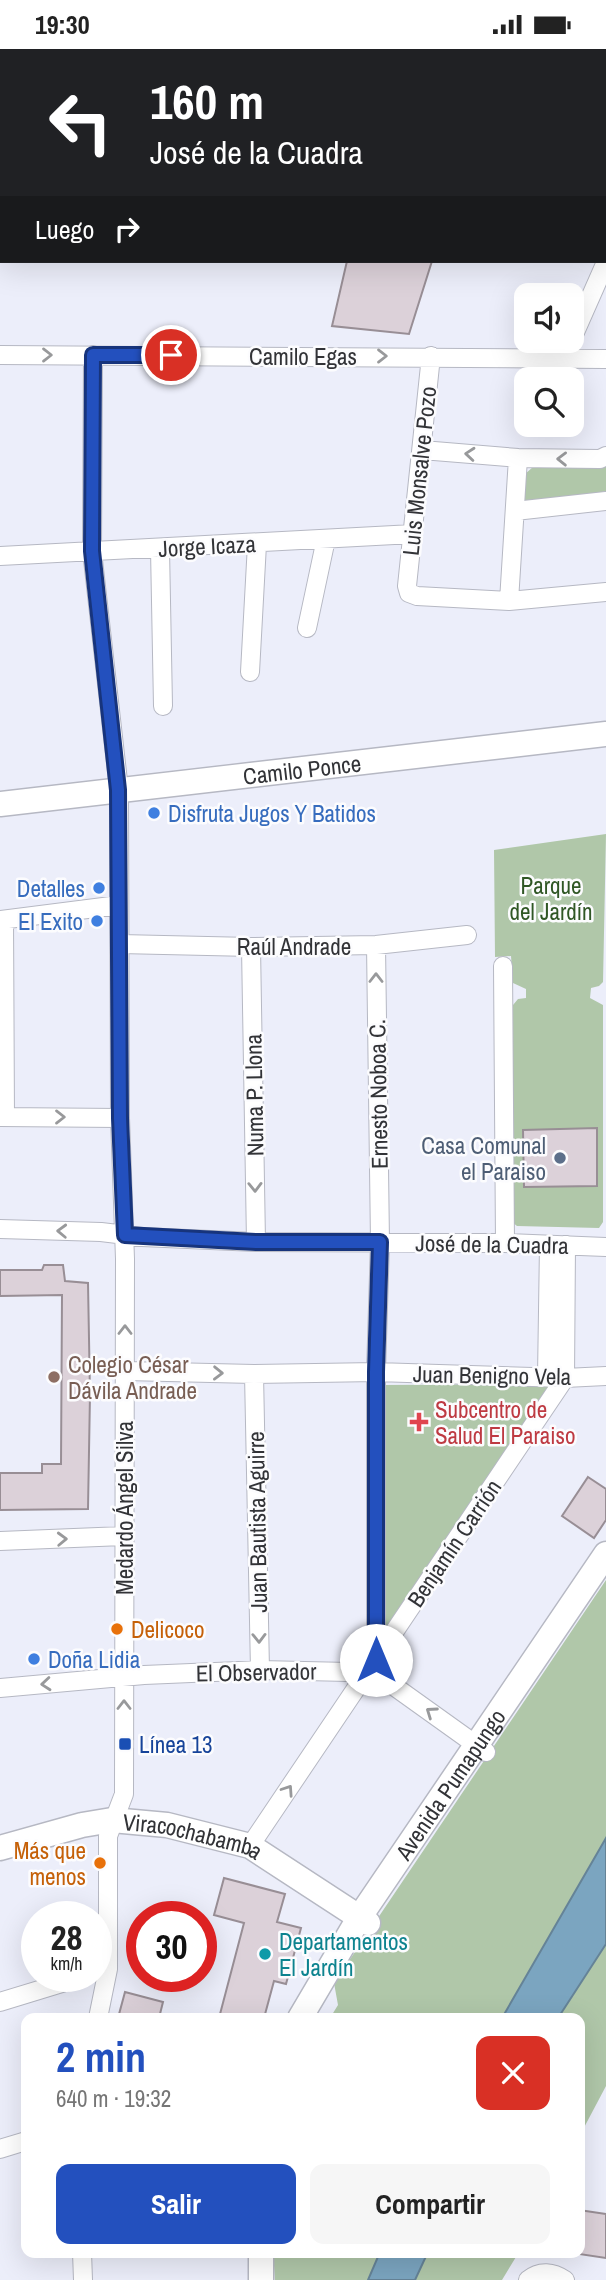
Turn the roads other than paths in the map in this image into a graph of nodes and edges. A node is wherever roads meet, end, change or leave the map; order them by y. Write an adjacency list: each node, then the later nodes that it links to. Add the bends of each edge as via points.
1 (606, 263): 2 (street)
2 (584, 312)
3 (514, 350): 7 (street, Camilo Egas)
4 (584, 351): 8 (street, Camilo Egas)
5 (0, 355): 6 (street, Camilo Egas, one-way to 6)
6 (93, 355): 7 (street, Camilo Egas, one-way to 7); 18 (street, Medardo Ángel Silva)
7 (430, 356): 9 (street, Luis Monsalve Pozo)
8 (606, 359)
9 (422, 450): 11 (street, one-way to 9); 14 (street, Luis Monsalve Pozo)
10 (606, 456): 11 (street, one-way to 11)
11 (518, 459): 13 (street)
12 (606, 501): 13 (street)
13 (515, 511): 21 (street)
14 (413, 534): 15 (street, Jorge Icaza); 21 (street, Luis Monsalve Pozo, via 410,593)
15 (326, 539): 16 (street, Jorge Icaza); 22 (street)
16 (257, 544): 17 (street, Jorge Icaza); 23 (street)
17 (160, 549): 18 (street, Jorge Icaza); 24 (street)
18 (92, 551): 19 (street, Jorge Icaza); 26 (street, Medardo Ángel Silva)
19 (3, 555)
20 (606, 592): 21 (street)
21 (509, 601)
22 (307, 628)
23 (250, 672)
24 (163, 706)
25 (606, 734): 26 (street, Camilo Ponce)
26 (118, 790): 27 (street, Camilo Ponce); 28 (street, Medardo Ángel Silva)
27 (0, 804)
28 (119, 905): 29 (street); 31 (street, Medardo Ángel Silva)
29 (2, 920): 35 (street)
30 (467, 935): 32 (street, Raúl Andrade)
31 (120, 944): 33 (street, Raúl Andrade); 36 (street, Medardo Ángel Silva)
32 (376, 946): 33 (street, Raúl Andrade); 40 (street, Ernesto Noboa C., one-way to 32)
33 (251, 947): 39 (street, Numa P. Llona, one-way to 39)
34 (503, 965): 41 (street)
35 (2, 1117): 36 (street, one-way to 36)
36 (120, 1118): 38 (street, Medardo Ángel Silva)
37 (0, 1229): 38 (street, José de la Cuadra, one-way to 37)
38 (125, 1235): 39 (street, José de la Cuadra); 44 (street, Medardo Ángel Silva, one-way to 38)
39 (256, 1242): 40 (street, José de la Cuadra)
40 (380, 1242): 41 (street, José de la Cuadra); 45 (street, Ernesto Noboa C.)
41 (505, 1243): 42 (street, José de la Cuadra)
42 (557, 1245): 43 (street, José de la Cuadra); 48 (street)
43 (606, 1247)
44 (125, 1371): 46 (street, Juan Benigno Vela, one-way to 46); 49 (street, Medardo Ángel Silva)
45 (376, 1372): 46 (street, Juan Benigno Vela); 48 (street, Juan Benigno Vela); 52 (street, Ernesto Noboa C.)
46 (254, 1374): 53 (street, Juan Bautista Aguirre, one-way to 53)
47 (606, 1376): 48 (street, Juan Benigno Vela)
48 (556, 1378): 52 (street, Benjamín Carrión)
49 (123, 1536): 50 (street, one-way to 49); 54 (street, Medardo Ángel Silva)
50 (0, 1541)
51 (606, 1554): 56 (street, Avenida Pumapungo)
52 (373, 1665): 53 (street, El Observador, via 349,1672); 56 (street, one-way to 52); 58 (street, Benjamín Carrión, one-way to 52)
53 (260, 1670): 54 (street, El Observador)
54 (124, 1678): 55 (street, El Observador, one-way to 55); 57 (street, Medardo Ángel Silva, one-way to 54, via 124,1794)
55 (0, 1688)
56 (482, 1749): 61 (street, Avenida Pumapungo)
57 (112, 1820): 58 (street, Viracochabamba, via 167,1825); 59 (street, Viracochabamba); 60 (street, Medardo Ángel Silva)
58 (250, 1846): 61 (street, Viracochabamba)
59 (0, 1848)
60 (105, 1901)
61 (363, 1921): 66 (street, Avenida Pumapungo)
62 (33, 1992): 64 (street)
63 (100, 1992): 65 (street, Medardo Ángel Silva)
64 (0, 2002)
65 (98, 2013)
66 (303, 2013)
67 (21, 2142): 68 (street)
68 (0, 2148)
69 (82, 2258): 71 (street)
70 (261, 2258): 72 (street)
71 (83, 2280)
72 (261, 2280)
73 (528, 2280): 74 (street, via 544,2272)
74 (565, 2280)

